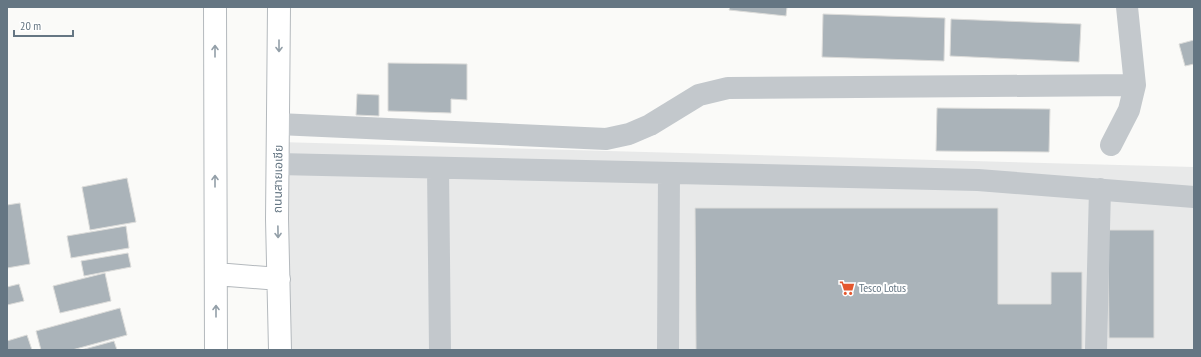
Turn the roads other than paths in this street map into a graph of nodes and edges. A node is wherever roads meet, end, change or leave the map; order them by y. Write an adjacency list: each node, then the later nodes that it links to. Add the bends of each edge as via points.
1 (215, 7): 12 (highway, one-way to 1)
2 (279, 7): 5 (highway, ถนนสายเอเชีย, one-way to 5)
3 (1127, 7): 4 (lane)
4 (1136, 85): 5 (lane, via 728,88 699,94 650,125 629,134 606,139); 6 (lane, via 1129,110)
5 (278, 124): 7 (highway, ถนนสายเอเชีย)
6 (1111, 145)
7 (278, 164): 8 (lane); 13 (highway, ถนนสายเอเชีย, one-way to 13)
8 (438, 168): 9 (lane); 16 (lane)
9 (669, 173): 10 (lane, via 978,180); 17 (lane)
10 (1100, 189): 11 (lane); 18 (lane)
11 (1194, 197)
12 (216, 274): 13 (highway); 14 (highway, one-way to 12)
13 (279, 279): 15 (highway, ถนนสายเอเชีย)
14 (216, 350)
15 (280, 350)
16 (440, 350)
17 (668, 350)
18 (1096, 350)

